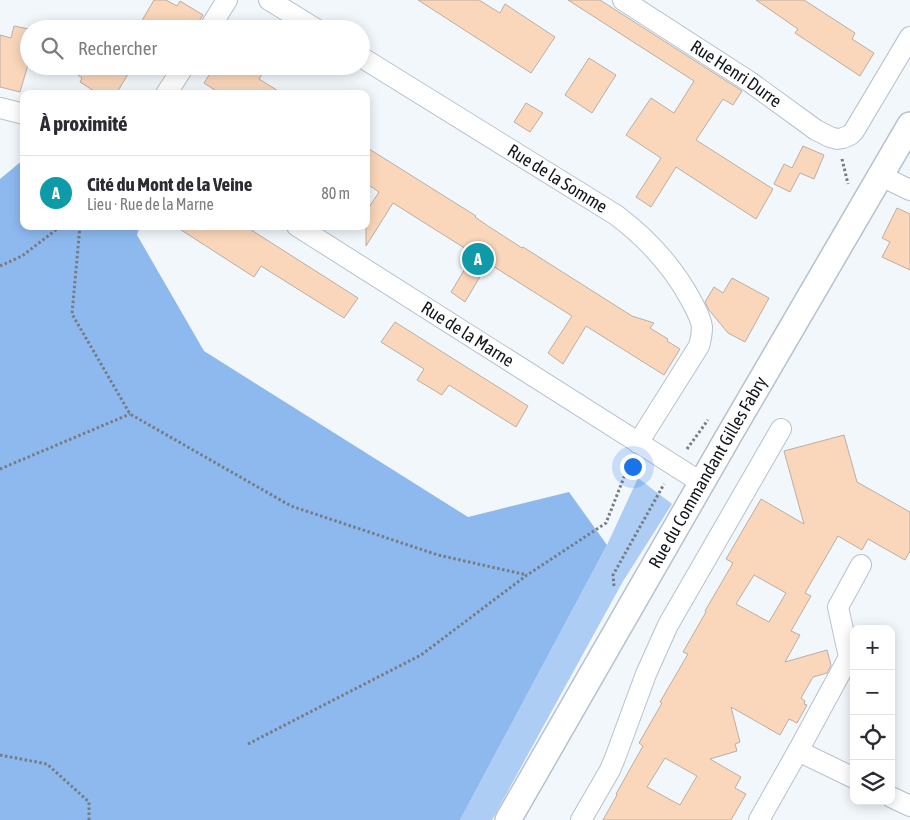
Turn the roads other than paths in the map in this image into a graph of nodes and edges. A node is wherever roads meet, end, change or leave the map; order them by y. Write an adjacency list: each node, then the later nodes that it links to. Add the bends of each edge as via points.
1 (227, 0): 4 (street)
2 (269, 0): 5 (street)
3 (623, 0): 6 (street, Rue Henri Durre, via 830,137 843,137 854,131)
4 (215, 20)
5 (301, 20)
6 (910, 37)
7 (370, 63): 17 (street, Rue de la Somme, via 606,208 655,249 682,284 702,325 699,346)
8 (178, 75): 9 (street)
9 (169, 90)
10 (0, 108): 11 (street)
11 (20, 113)
12 (910, 125): 13 (street, Rue du Commandant Gilles Fabry)
13 (880, 176): 14 (street); 18 (street, Rue du Commandant Gilles Fabry)
14 (910, 190)
15 (303, 230): 17 (street, Rue de la Marne)
16 (781, 429): 25 (street, via 668,625 610,770)
17 (638, 443): 18 (street, Rue de la Marne)
18 (702, 483): 24 (street, Rue du Commandant Gilles Fabry)
19 (861, 565): 20 (street, via 838,607 849,656)
20 (798, 751): 21 (street); 26 (street)
21 (850, 776)
22 (895, 799): 23 (street)
23 (910, 806)
24 (508, 820)
25 (581, 820)
26 (759, 820)

